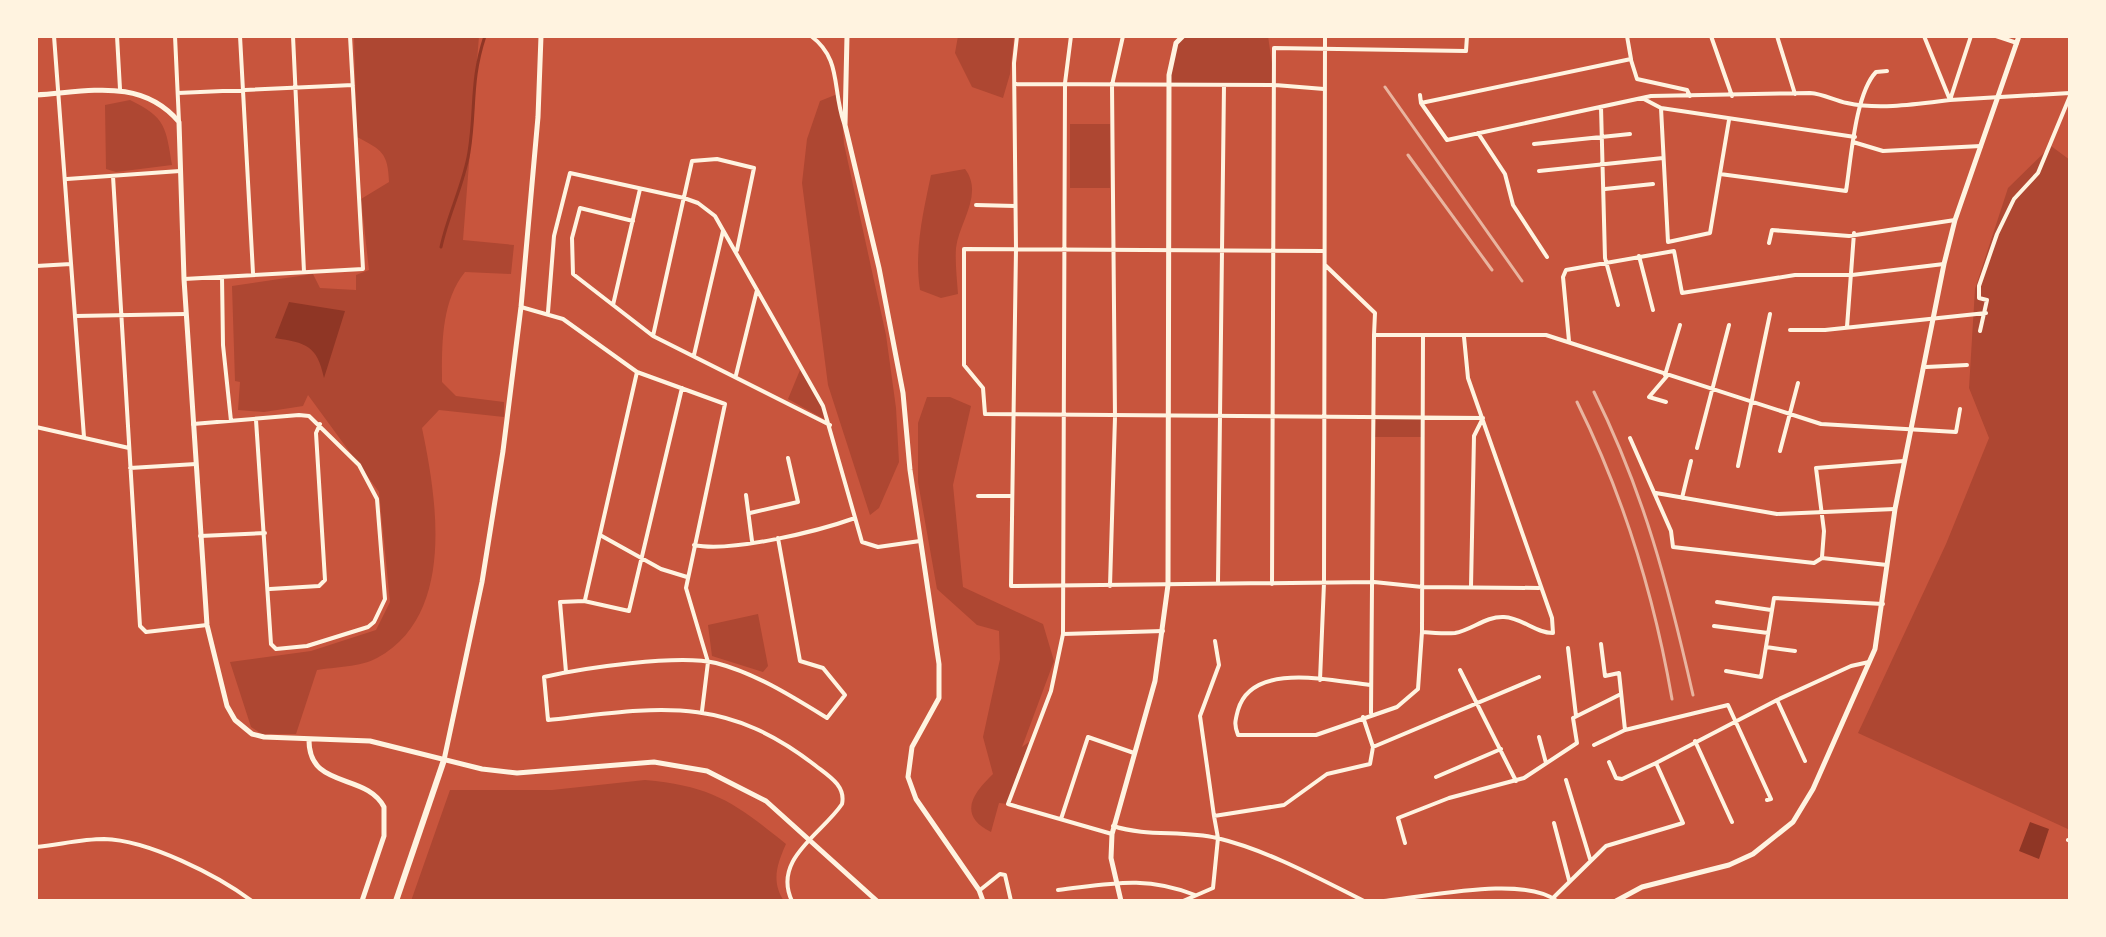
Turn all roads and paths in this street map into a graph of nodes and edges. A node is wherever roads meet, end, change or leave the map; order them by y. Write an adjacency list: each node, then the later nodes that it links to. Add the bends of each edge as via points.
1 (54, 36): 39 (street)
2 (117, 36): 35 (street)
3 (175, 36): 38 (street)
4 (240, 36): 37 (street)
5 (293, 36): 34 (street)
6 (350, 36): 30 (street)
7 (541, 36): 103 (street)
8 (811, 36): 55 (street, via 831,55)
9 (847, 36): 55 (street)
10 (1017, 36): 28 (street)
11 (1071, 36): 27 (street)
12 (1123, 36): 31 (street)
13 (1183, 36): 29 (street, via 1176,43)
14 (1325, 36): 24 (street)
15 (1467, 36): 24 (street, via 1466,51)
16 (1627, 36): 25 (street)
17 (1711, 36): 45 (street)
18 (1777, 36): 40 (street)
19 (1924, 36): 48 (street)
20 (1971, 36): 48 (street)
21 (1996, 36): 23 (street)
22 (2019, 36): 23 (street)
23 (2017, 43): 47 (street)
24 (1325, 48): 33 (street, via 1274,48); 36 (street)
25 (1631, 59): 44 (street, via 1637,79 1687,90); 49 (street)
26 (1887, 71): 50 (street, via 1871,76)
27 (1065, 83): 28 (street); 31 (street); 82 (street)
28 (1015, 84): 74 (street)
29 (1169, 84): 31 (street); 32 (street); 81 (street)
30 (353, 85): 34 (street); 95 (street, via 363,269)
31 (1112, 85): 83 (street)
32 (1224, 85): 33 (street); 84 (street)
33 (1275, 85): 36 (street); 85 (street)
34 (294, 88): 37 (street); 95 (street)
35 (120, 89): 39 (street); 54 (street, via 154,99)
36 (1324, 89): 86 (street)
37 (243, 92): 38 (street); 96 (street)
38 (178, 93): 54 (street)
39 (59, 94): 41 (street); 68 (street)
40 (1795, 94): 45 (street); 50 (street, via 1825,94)
41 (36, 95)
42 (1420, 95): 49 (street)
43 (2070, 95): 47 (street); 106 (street, via 2038,173 2014,199 1997,234 1979,286 1979,298 1987,300)
44 (1690, 96): 45 (street); 46 (street)
45 (1732, 96)
46 (1642, 98): 51 (street); 52 (street)
47 (1997, 99): 48 (street); 61 (street)
48 (1950, 100): 50 (street)
49 (1421, 103): 56 (street, via 1447,140)
50 (1861, 104): 59 (street)
51 (1601, 107): 56 (street); 58 (street)
52 (1661, 108): 53 (street); 62 (street)
53 (1729, 120): 59 (street); 66 (street)
54 (179, 122): 64 (street)
55 (845, 125): 177 (street, via 903,393)
56 (1478, 133): 89 (street, via 1505,174 1513,205)
57 (1630, 134): 58 (street)
58 (1602, 136): 60 (street); 63 (street)
59 (1854, 139): 61 (street, via 1883,151); 66 (street, via 1846,191)
60 (1534, 144)
61 (1983, 146): 75 (street)
62 (1663, 158): 63 (street); 66 (street, via 1668,242 1710,233)
63 (1604, 163): 65 (street); 71 (street)
64 (183, 170): 67 (street); 99 (street)
65 (1539, 171)
66 (1720, 174)
67 (113, 176): 68 (street); 110 (street)
68 (67, 179): 91 (street)
69 (1653, 184): 71 (street)
70 (640, 189): 72 (street); 76 (street); 105 (street, via 570,173 554,236)
71 (1605, 189): 90 (street)
72 (684, 198): 77 (street, via 707,208); 87 (street, via 692,161 717,159 754,168); 118 (street)
73 (976, 205): 74 (street)
74 (1015, 206): 80 (street)
75 (1955, 220): 78 (street); 92 (street)
76 (633, 221): 101 (street); 101 (street, via 580,208 572,238 573,274)
77 (723, 231): 87 (street); 122 (street)
78 (1854, 233): 79 (street, via 1772,230); 97 (street)
79 (1769, 243)
80 (1016, 249): 82 (street); 135 (street); 135 (street, via 964,249 964,365 983,388 985,414)
81 (1169, 249): 83 (street); 84 (street); 138 (street)
82 (1065, 250): 83 (street); 136 (street)
83 (1115, 250): 137 (street)
84 (1223, 250): 85 (street); 139 (street)
85 (1273, 250): 86 (street); 140 (street)
86 (1324, 251): 93 (street)
87 (737, 252): 100 (street)
88 (1639, 256): 90 (street); 97 (street, via 1674,251 1682,293 1795,275); 104 (street)
89 (1547, 257)
90 (1608, 261): 102 (street); 121 (street, via 1566,270)
91 (71, 264): 94 (street); 109 (street)
92 (1944, 264): 97 (street); 111 (street)
93 (1325, 265): 117 (street, via 1375,313); 141 (street)
94 (36, 266)
95 (304, 272): 96 (street)
96 (253, 274): 98 (street)
97 (1852, 275): 114 (street)
98 (222, 277): 99 (street); 146 (street)
99 (184, 279): 107 (street)
100 (757, 290): 126 (street); 149 (street)
101 (613, 305): 118 (street)
102 (1618, 305)
103 (521, 307): 105 (street); 233 (street, via 482,582)
104 (1653, 310)
105 (548, 312): 125 (street)
106 (1986, 313): 111 (street); 116 (street)
107 (186, 314): 110 (street); 147 (street)
108 (1770, 314): 132 (street)
109 (75, 316): 110 (street); 152 (street)
110 (122, 317): 154 (street)
111 (1934, 317): 114 (street); 124 (street)
112 (1680, 325): 127 (street)
113 (1729, 325): 130 (street)
114 (1847, 327): 115 (street)
115 (1790, 330)
116 (1980, 331)
117 (1374, 335): 119 (street); 142 (street)
118 (653, 336): 122 (street)
119 (1423, 336): 120 (street); 143 (street)
120 (1464, 337): 121 (street, via 1546,335); 144 (street, via 1468,378)
121 (1569, 341): 127 (street)
122 (694, 355): 126 (street)
123 (1967, 365): 124 (street)
124 (1926, 367): 151 (street)
125 (637, 372): 129 (street); 173 (street)
126 (736, 375): 149 (street)
127 (1666, 376): 130 (street); 131 (street, via 1649,397)
128 (1798, 383): 134 (street)
129 (682, 388): 178 (street, via 725,404); 180 (street)
130 (1713, 390): 132 (street); 155 (street)
131 (1666, 402)
132 (1752, 402): 134 (street); 161 (street)
133 (1960, 409): 151 (street, via 1956,432)
134 (1789, 414): 151 (street, via 1821,424); 156 (street)
135 (1014, 416): 136 (street); 166 (street)
136 (1065, 417): 137 (street); 188 (street)
137 (1115, 417): 138 (street); 189 (street)
138 (1169, 417): 139 (street); 187 (street)
139 (1219, 417): 140 (street); 184 (street)
140 (1271, 417): 141 (street); 186 (street)
141 (1324, 417): 142 (street); 185 (street)
142 (1376, 417): 143 (street); 183 (street)
143 (1423, 417): 144 (street); 190 (street)
144 (1483, 418): 191 (street, via 1474,436); 192 (street)
145 (256, 420): 146 (street); 148 (street, via 299,415); 172 (street)
146 (231, 421): 147 (street)
147 (193, 424): 160 (street)
148 (320, 424): 193 (street, via 316,433 325,580 319,586); 193 (street, via 359,465 377,499 385,599 368,627 307,646 276,649 271,644)
149 (830, 425): 171 (street)
150 (36, 427): 152 (street)
151 (1913, 427): 159 (street)
152 (84, 437): 154 (street)
153 (1630, 438): 163 (street)
154 (129, 448): 162 (street)
155 (1697, 448)
156 (1780, 451)
157 (788, 458): 170 (street, via 798,502)
158 (1691, 461): 167 (street)
159 (1904, 461): 168 (street); 169 (street, via 1816,468)
160 (196, 464): 162 (street); 174 (street)
161 (1738, 466)
162 (130, 468): 198 (street, via 140,626 146,632)
163 (1654, 493): 167 (street); 179 (street, via 1673,547 1814,563)
164 (746, 495): 170 (street)
165 (978, 496): 166 (street)
166 (1011, 496): 188 (street, via 1011,586)
167 (1682, 498): 169 (street, via 1777,514)
168 (1895, 509): 169 (street); 181 (street)
169 (1821, 510): 179 (street)
170 (750, 513): 176 (street)
171 (855, 518): 175 (street); 177 (street, via 864,545)
172 (265, 533): 174 (street); 193 (street)
173 (600, 535): 180 (street); 194 (street)
174 (200, 536): 198 (street)
175 (778, 538): 176 (street); 209 (street, via 800,661 823,668 845,695 827,718 763,683)
176 (752, 541): 178 (street)
177 (920, 541): 254 (street, via 940,690 912,747 908,777 916,799)
178 (694, 545): 182 (street)
179 (1822, 558): 181 (street)
180 (642, 560): 182 (street); 194 (street, via 629,611)
181 (1889, 565): 196 (street)
182 (687, 577): 209 (street)
183 (1374, 582): 185 (street); 190 (street); 216 (street)
184 (1218, 583): 186 (street); 187 (street)
185 (1324, 583): 186 (street); 215 (street)
186 (1272, 584)
187 (1168, 585): 189 (street); 200 (street)
188 (1061, 586): 189 (street); 203 (street)
189 (1110, 586)
190 (1422, 587): 191 (street); 201 (street)
191 (1471, 587): 192 (street)
192 (1539, 588): 201 (street, via 1553,633 1506,617 1457,633)
193 (270, 589)
194 (584, 601): 213 (street, via 560,602)
195 (1717, 602): 197 (street)
196 (1883, 604): 197 (street, via 1774,598); 210 (street)
197 (1771, 610): 202 (street)
198 (207, 625): 227 (street, via 235,720 252,734)
199 (1714, 626): 202 (street)
200 (1163, 631): 203 (street); 232 (street)
201 (1422, 632): 221 (street, via 1418,689 1397,707)
202 (1768, 633): 206 (street)
203 (1063, 634): 243 (street, via 1051,691 1008,804)
204 (1215, 641): 242 (street, via 1219,665 1200,716)
205 (1601, 644): 217 (street, via 1605,676 1619,673)
206 (1766, 647): 208 (street); 212 (street, via 1761,677)
207 (1568, 648): 222 (street)
208 (1795, 651)
209 (708, 662): 213 (street); 220 (street)
210 (1869, 662): 218 (street); 271 (street, via 1804,807 1773,841 1729,865 1642,887)
211 (1460, 670): 219 (street)
212 (1726, 671)
213 (566, 672): 220 (street, via 544,677 548,720 662,708)
214 (1539, 677): 219 (street)
215 (1320, 680): 216 (street); 223 (street, via 1280,679 1250,688 1234,724 1238,735 1316,735)
216 (1370, 685): 221 (street)
217 (1621, 694): 222 (street); 225 (street)
218 (1777, 700): 224 (street); 234 (street)
219 (1478, 704): 230 (street); 231 (street)
220 (702, 711): 248 (street, via 773,739 840,786 842,804)
221 (1371, 714): 223 (street)
222 (1576, 716): 236 (street, via 1577,743)
223 (1363, 717): 230 (street)
224 (1736, 720): 225 (street, via 1723,704); 228 (street); 241 (street, via 1771,799)
225 (1625, 730): 229 (street)
226 (1539, 737): 236 (street)
227 (309, 739): 233 (street, via 370,741); 260 (street, via 312,759 324,774 364,788 384,807 384,836)
228 (1695, 741): 237 (street); 244 (street)
229 (1594, 745)
230 (1373, 747): 242 (street, via 1370,764 1327,774 1284,805)
231 (1501, 749): 238 (street); 240 (street)
232 (1134, 753): 243 (street, via 1088,737); 246 (street)
233 (444, 760): 248 (street, via 517,773 620,763 685,766 745,788); 261 (main road)
234 (1805, 761)
235 (1609, 762): 237 (street, via 1616,778 1622,779)
236 (1546, 763): 240 (street)
237 (1656, 763): 252 (street, via 1683,823 1606,846)
238 (1436, 777)
239 (1566, 780): 252 (street)
240 (1516, 781): 250 (street, via 1398,818)
241 (1767, 800)
242 (1214, 816): 249 (street)
243 (1061, 819): 247 (street)
244 (1732, 822)
245 (1554, 823): 253 (street)
246 (1113, 826): 247 (street); 249 (street)
247 (1112, 834): 266 (street, via 1113,872)
248 (811, 838): 262 (street, via 788,870); 263 (street)
249 (1218, 838): 257 (street, via 1213,888); 268 (street)
250 (1405, 843)
251 (36, 847): 259 (street, via 117,841 184,864)
252 (1590, 859): 253 (street)
253 (1569, 880): 258 (street)
254 (979, 890): 264 (street); 265 (street, via 1005,875)
255 (1058, 890): 257 (street, via 1163,882)
256 (1456, 894): 258 (street, via 1518,888 1546,892); 269 (street); 270 (street)
257 (1195, 895): 267 (street)
258 (1555, 899)
259 (252, 901)
260 (362, 901)
261 (396, 901)
262 (792, 901)
263 (877, 901)
264 (983, 901)
265 (1011, 901)
266 (1121, 901)
267 (1183, 901)
268 (1364, 901)
269 (1384, 901)
270 (1451, 901)
271 (1616, 901)

